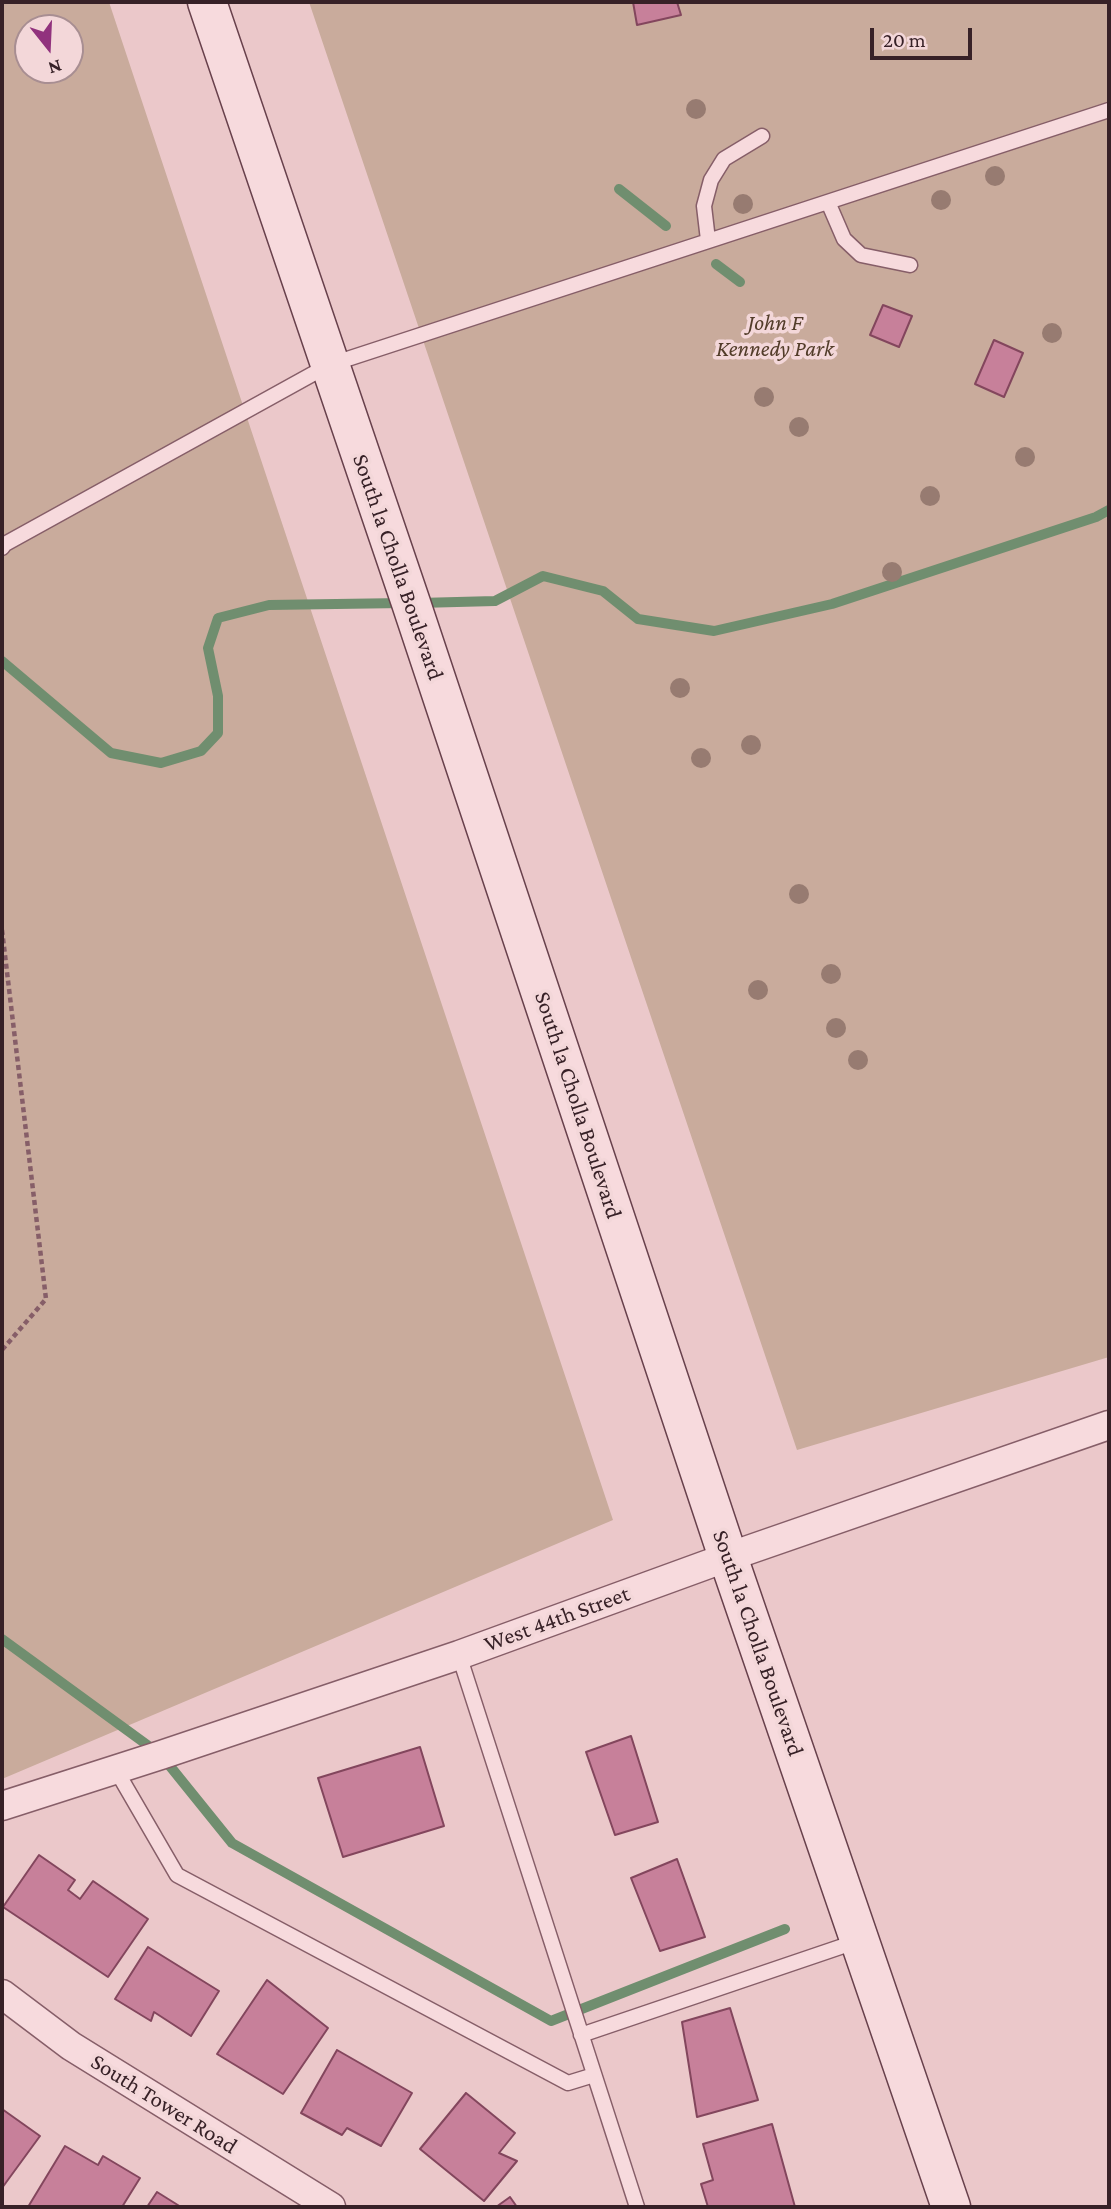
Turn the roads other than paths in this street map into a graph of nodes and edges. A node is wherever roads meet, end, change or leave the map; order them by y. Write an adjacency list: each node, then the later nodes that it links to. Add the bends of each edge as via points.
1 (207, 2): 7 (main road, South la Cholla Boulevard)
2 (1109, 110): 4 (lane)
3 (762, 136): 5 (lane, via 724,159 711,180 704,206)
4 (828, 202): 5 (lane); 6 (lane, via 844,239 861,255)
5 (708, 240): 7 (lane)
6 (909, 265)
7 (329, 365): 8 (lane); 10 (main road, South la Cholla Boulevard)
8 (2, 548)
9 (1109, 1425): 10 (street, West 44th Street)
10 (728, 1557): 11 (street, West 44th Street); 14 (main road, South la Cholla Boulevard)
11 (459, 1654): 12 (street, West 44th Street); 16 (lane)
12 (116, 1770): 13 (street, West 44th Street); 17 (lane, via 177,1875 568,2083)
13 (2, 1807)
14 (860, 1940): 16 (lane); 20 (main road, South la Cholla Boulevard)
15 (2, 1994): 18 (street, South Tower Road, via 71,2046)
16 (581, 2035): 17 (lane)
17 (594, 2075): 19 (lane)
18 (331, 2207)
19 (636, 2207)
20 (951, 2207)

